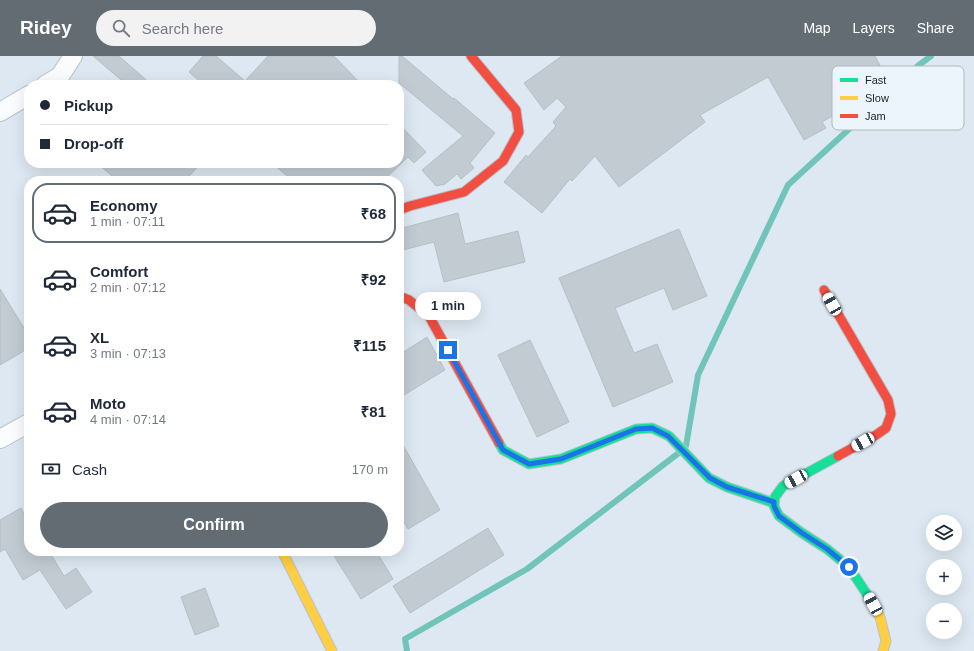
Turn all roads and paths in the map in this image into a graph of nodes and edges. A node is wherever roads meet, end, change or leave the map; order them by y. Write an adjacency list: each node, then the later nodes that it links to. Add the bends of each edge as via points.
1 (74, 56): 3 (street, via 60,76)
2 (471, 56): 6 (street, via 516,110 519,132 504,162 464,192)
3 (53, 80)
4 (24, 98): 5 (street)
5 (0, 112)
6 (404, 208)
7 (824, 290): 11 (street, via 888,400 891,414 886,428 783,486)
8 (404, 298): 11 (street, via 429,316 503,450 529,464 561,459 636,429 652,428 668,436 710,478 727,487)
9 (24, 427): 10 (street)
10 (0, 439)
11 (774, 502): 14 (street, via 779,516 849,567 880,617 886,641)
12 (284, 556): 13 (street)
13 (332, 651)
14 (883, 651)

